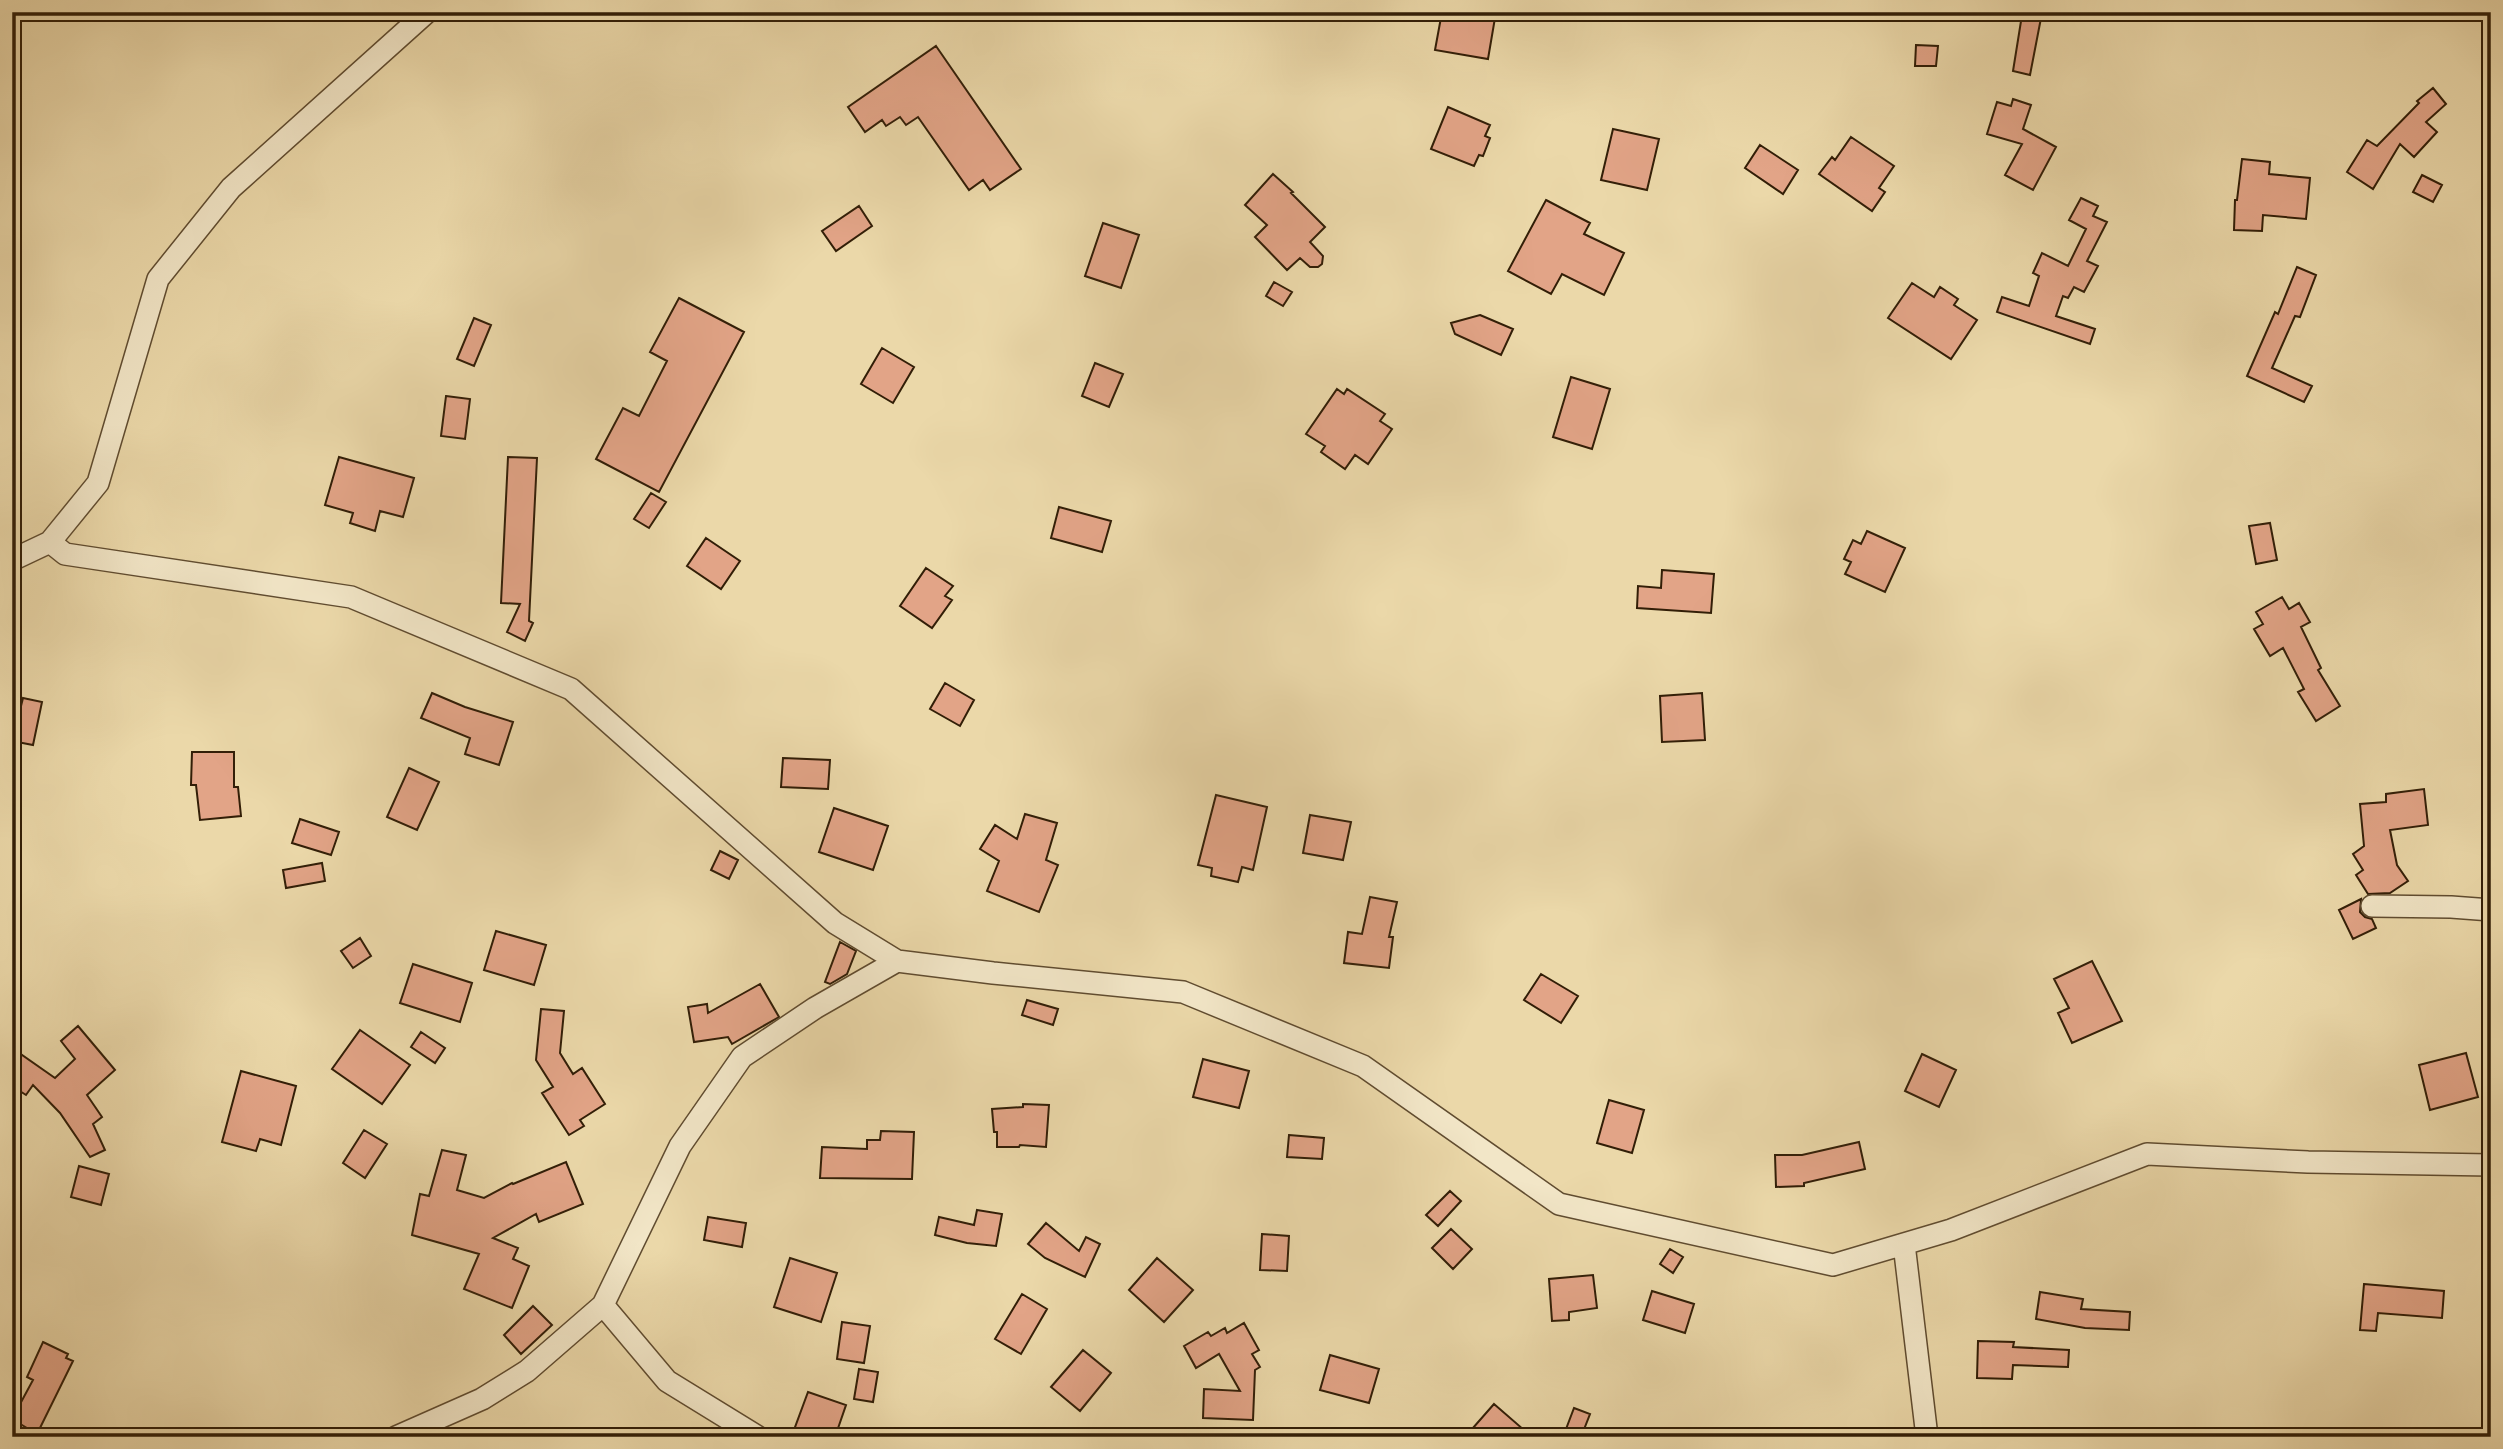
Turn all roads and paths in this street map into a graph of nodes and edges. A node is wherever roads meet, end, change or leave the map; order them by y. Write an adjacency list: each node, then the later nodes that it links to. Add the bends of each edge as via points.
1 (426, 12): 2 (street, via 231,188 158,279 98,483)
2 (50, 542): 3 (street); 6 (street, via 65,554 351,597 571,689 835,923)
3 (12, 560)
4 (2372, 906): 5 (street)
5 (2491, 910)
6 (897, 961): 8 (street, via 1183,992 1363,1066 1559,1203 1833,1265); 9 (street, via 742,1057 680,1146)
7 (2491, 1165): 8 (street, via 2147,1154)
8 (1904, 1244): 12 (street)
9 (603, 1305): 10 (street, via 527,1371 482,1399); 11 (street, via 667,1381)
10 (396, 1437)
11 (758, 1437)
12 (1927, 1437)

